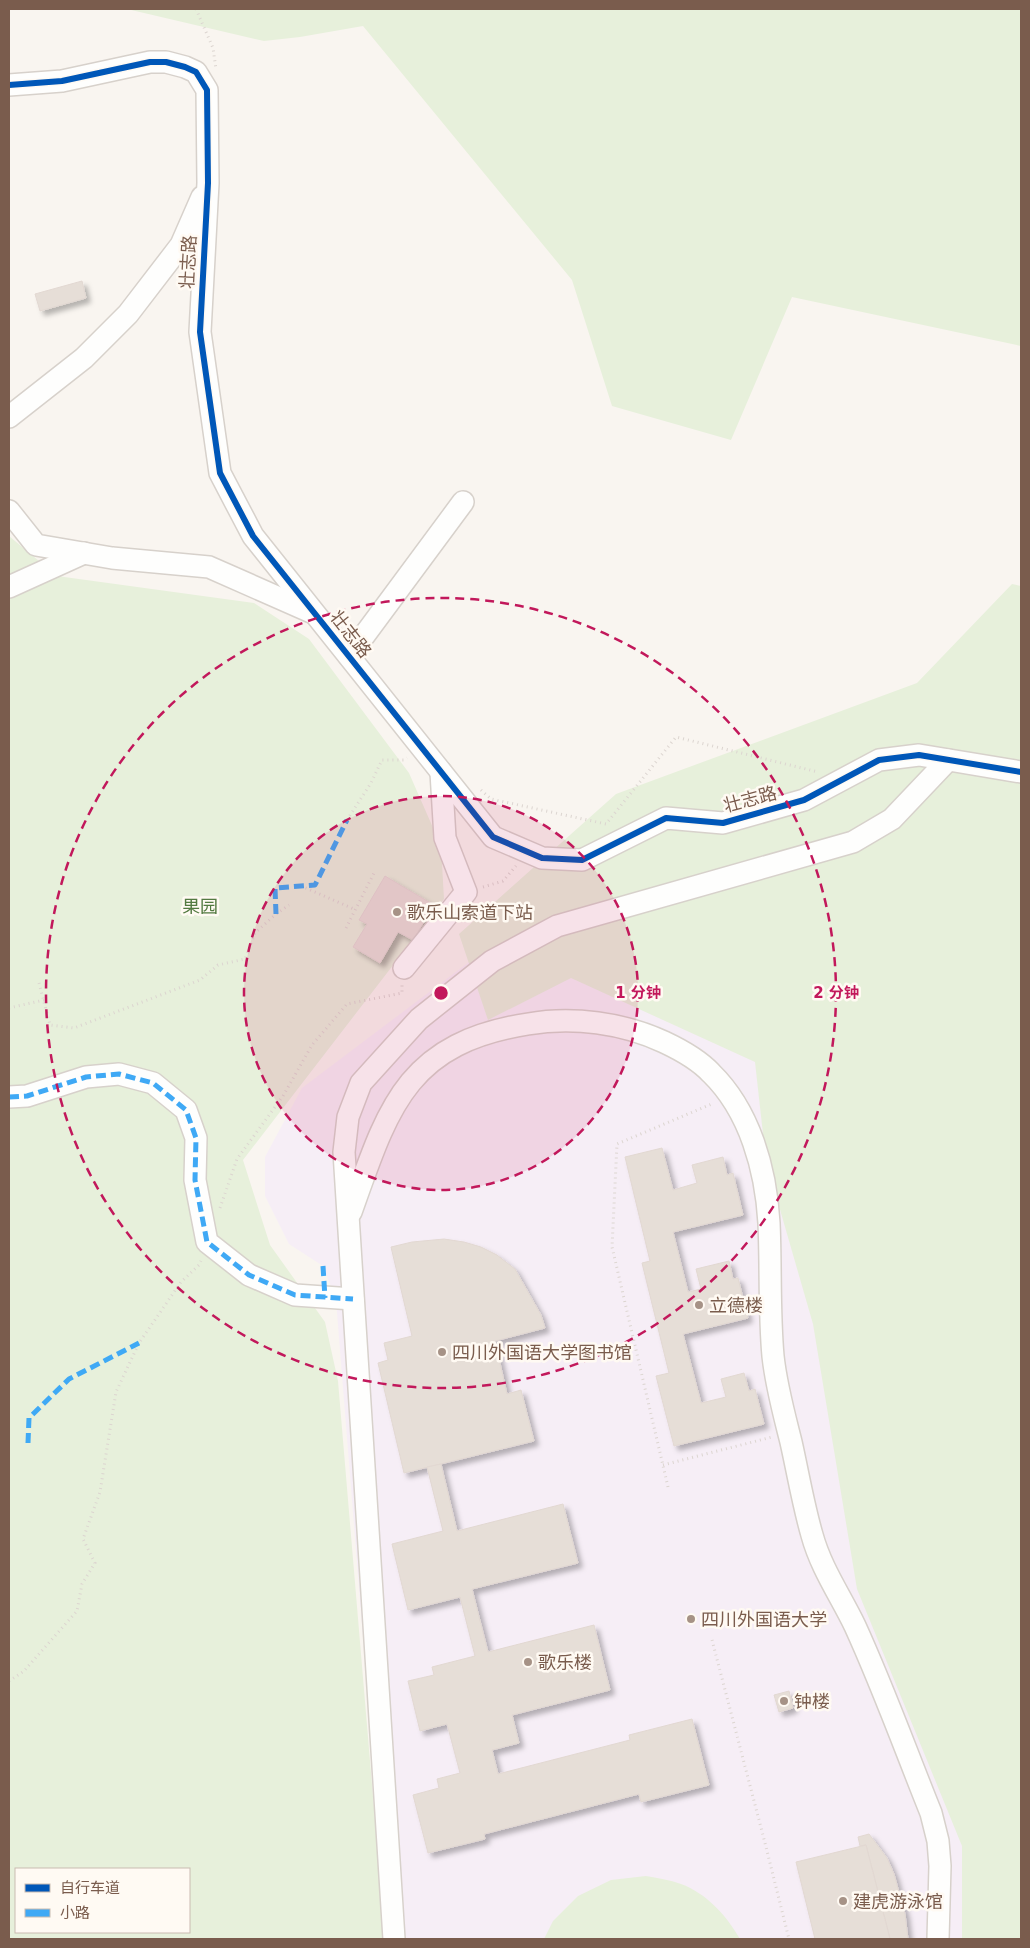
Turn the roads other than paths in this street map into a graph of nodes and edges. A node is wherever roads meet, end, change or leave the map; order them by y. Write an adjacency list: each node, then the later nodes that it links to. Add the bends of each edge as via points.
1 (9, 85): 2 (street, 壮志路, via 62,81 150,62 186,67 196,72 207,90)
2 (208, 183): 3 (street, via 181,245 128,314 84,358); 8 (street, 壮志路, via 200,332 220,473 253,536)
3 (9, 417)
4 (463, 502): 9 (street)
5 (9, 511): 6 (street, via 36,545)
6 (84, 553): 7 (street); 8 (street, via 209,567)
7 (9, 586)
8 (315, 614): 9 (street, 壮志路)
9 (349, 656): 11 (street, 壮志路)
10 (948, 760): 11 (street, 壮志路, via 919,755 879,760 804,800 723,823 666,818 582,860 542,858 492,837); 12 (street, 壮志路); 15 (street, via 892,819 852,842 558,926 492,961 419,1020 361,1083 348,1117 344,1152)
11 (441, 772): 13 (street, via 445,838 466,892)
12 (1021, 772)
13 (404, 968)
14 (9, 1098): 16 (street, via 27,1096 86,1077 119,1074 152,1083 186,1110 196,1138 195,1180 207,1242 250,1275 295,1295)
15 (348, 1222): 16 (street); 18 (street, via 375,1144 404,1090 423,1068 475,1037 511,1026 550,1020 618,1026 653,1037 684,1052 710,1072 731,1096 751,1135 765,1190 769,1220 774,1372 812,1536 819,1557 854,1625 931,1813 940,1866)
16 (353, 1300): 17 (street)
17 (394, 1939)
18 (938, 1939)

